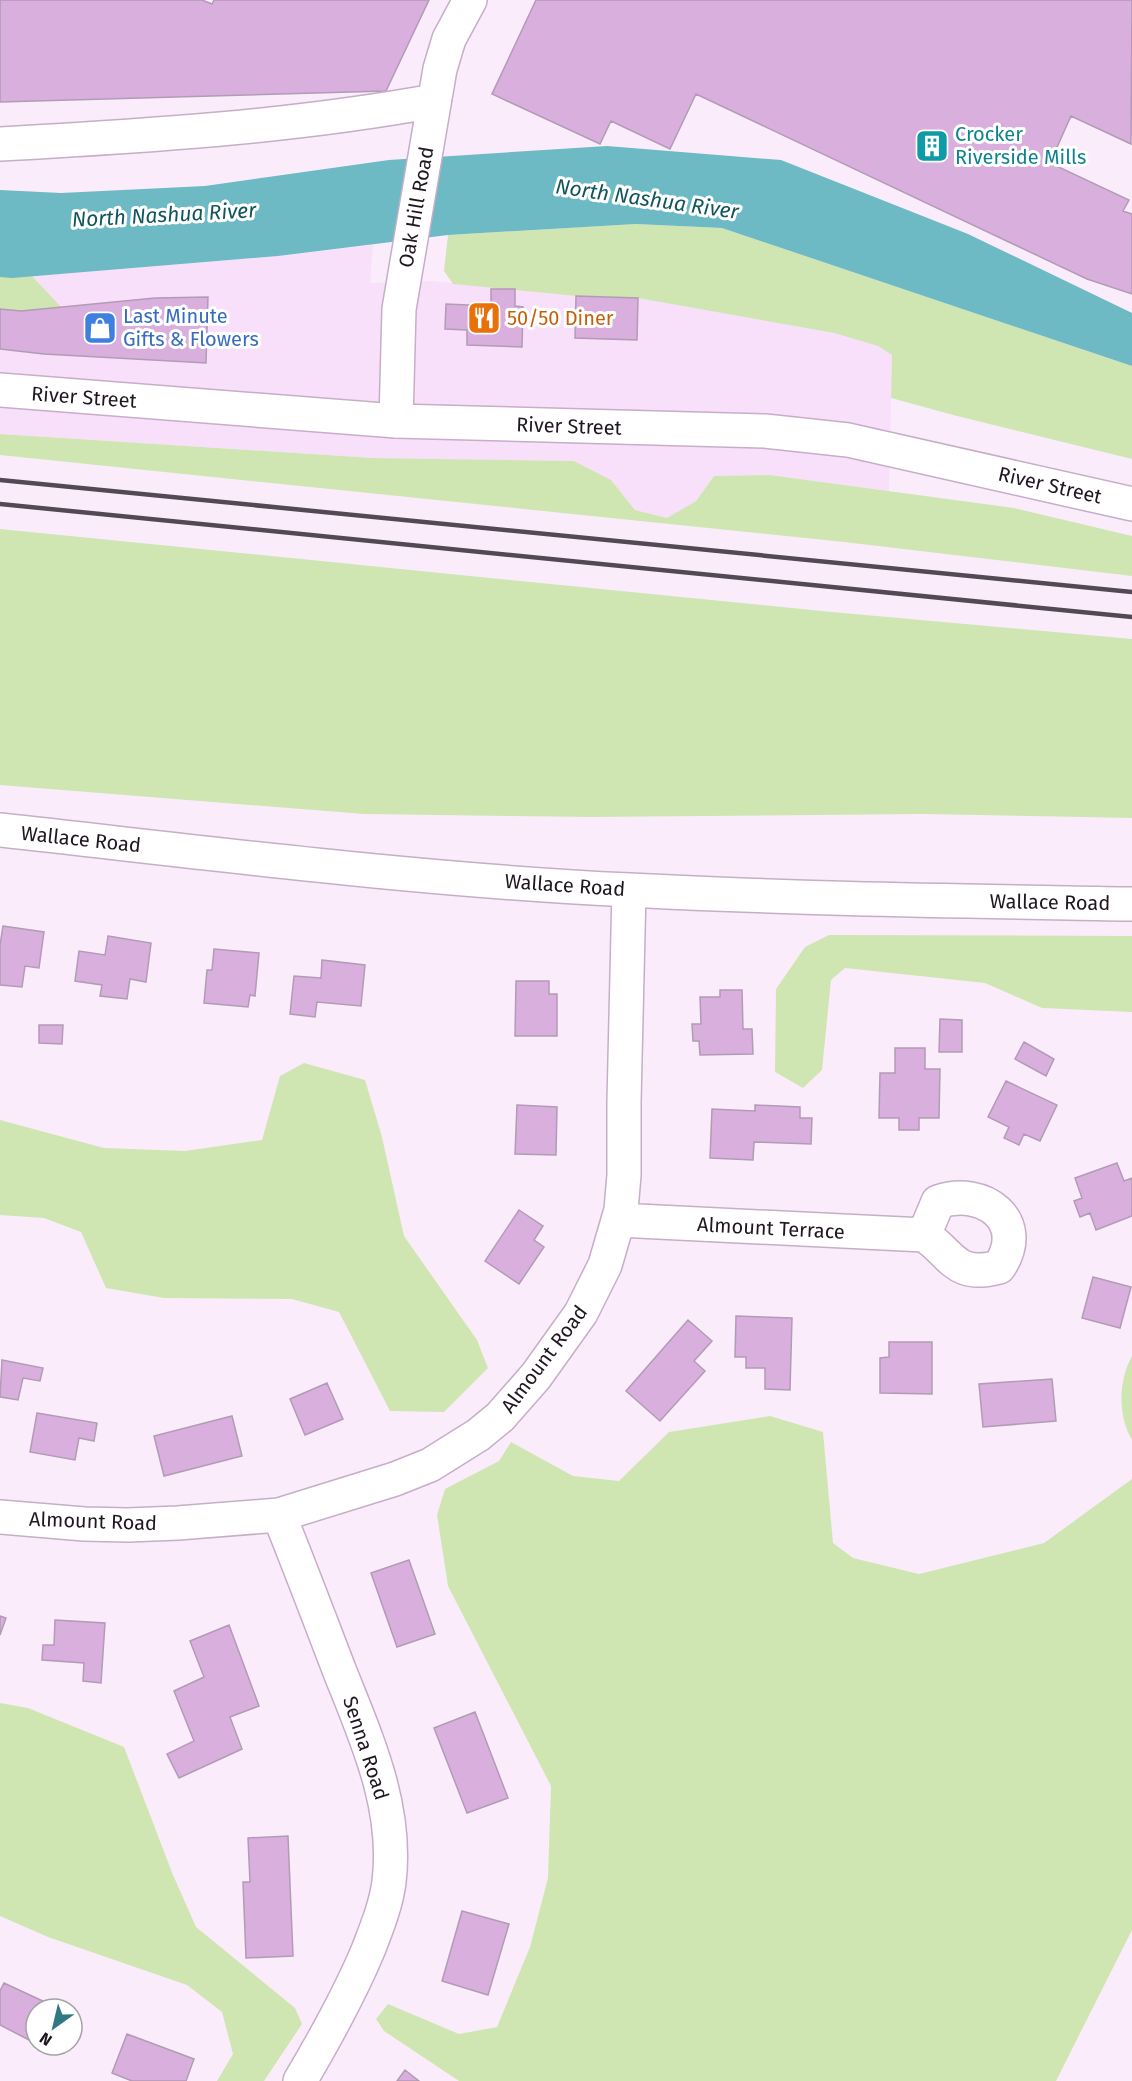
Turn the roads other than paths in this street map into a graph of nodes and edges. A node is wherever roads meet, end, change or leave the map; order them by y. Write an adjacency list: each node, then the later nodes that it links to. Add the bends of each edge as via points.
1 (470, 0): 2 (main road, Oak Hill Road, via 449,39)
2 (434, 101): 3 (main road, via 347,116 126,137); 5 (main road, Oak Hill Road, via 399,309)
3 (0, 144)
4 (0, 390): 5 (main road, River Street)
5 (396, 421): 6 (main road, River Street, via 730,429 806,435 848,440)
6 (1132, 504)
7 (0, 830): 8 (main road, Wallace Road, via 363,870)
8 (629, 890): 9 (main road, Wallace Road); 10 (main road, Almount Road, via 624,1175)
9 (1132, 904)
10 (618, 1220): 11 (main road, Almount Terrace); 12 (main road, Almount Road, via 605,1264 582,1312 536,1376 500,1417 430,1465)
11 (924, 1235)
12 (279, 1515): 13 (main road, Almount Road, via 128,1525); 14 (main road, Senna Road, via 375,1760 388,1818 390,1851 388,1883 373,1938 347,1997)
13 (0, 1517)
14 (300, 2081)

